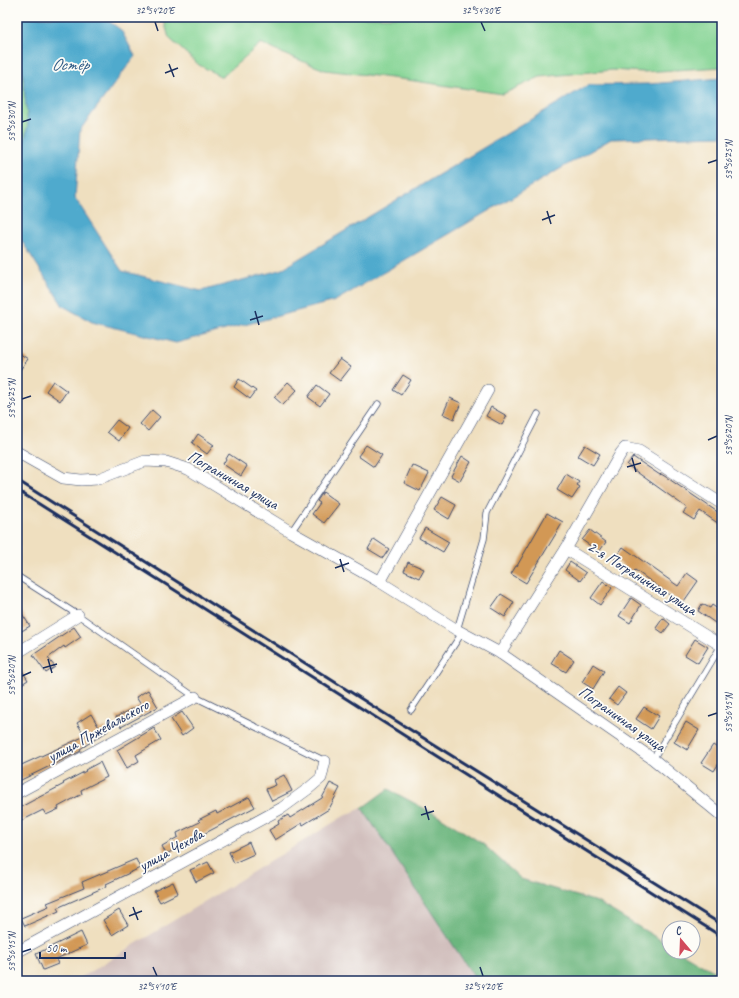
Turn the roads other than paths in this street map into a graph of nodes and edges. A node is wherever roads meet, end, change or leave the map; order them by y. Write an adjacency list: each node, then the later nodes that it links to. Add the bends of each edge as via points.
1 (488, 390): 9 (street)
2 (378, 404): 6 (lane)
3 (538, 414): 11 (lane, via 487,513 484,539)
4 (17, 452): 6 (street, Пограничная улица, via 63,478 80,480 98,479 145,461 166,462 188,469)
5 (722, 504): 7 (street, via 639,451 625,448)
6 (291, 532): 9 (street, Пограничная улица)
7 (566, 549): 12 (street, 2-я Пограничная улица); 14 (street)
8 (17, 576): 10 (lane)
9 (380, 582): 11 (street, Пограничная улица)
10 (78, 615): 13 (street); 15 (lane)
11 (457, 630): 14 (street, Пограничная улица); 16 (lane, via 460,636)
12 (722, 645): 17 (lane)
13 (17, 653)
14 (500, 653): 17 (street, Пограничная улица)
15 (195, 697): 18 (lane); 19 (street, улица Пржевальского)
16 (411, 710)
17 (653, 759): 20 (street, Пограничная улица)
18 (325, 761): 21 (street, улица Чехова, via 321,778 282,808)
19 (17, 793)
20 (722, 816)
21 (17, 952)

